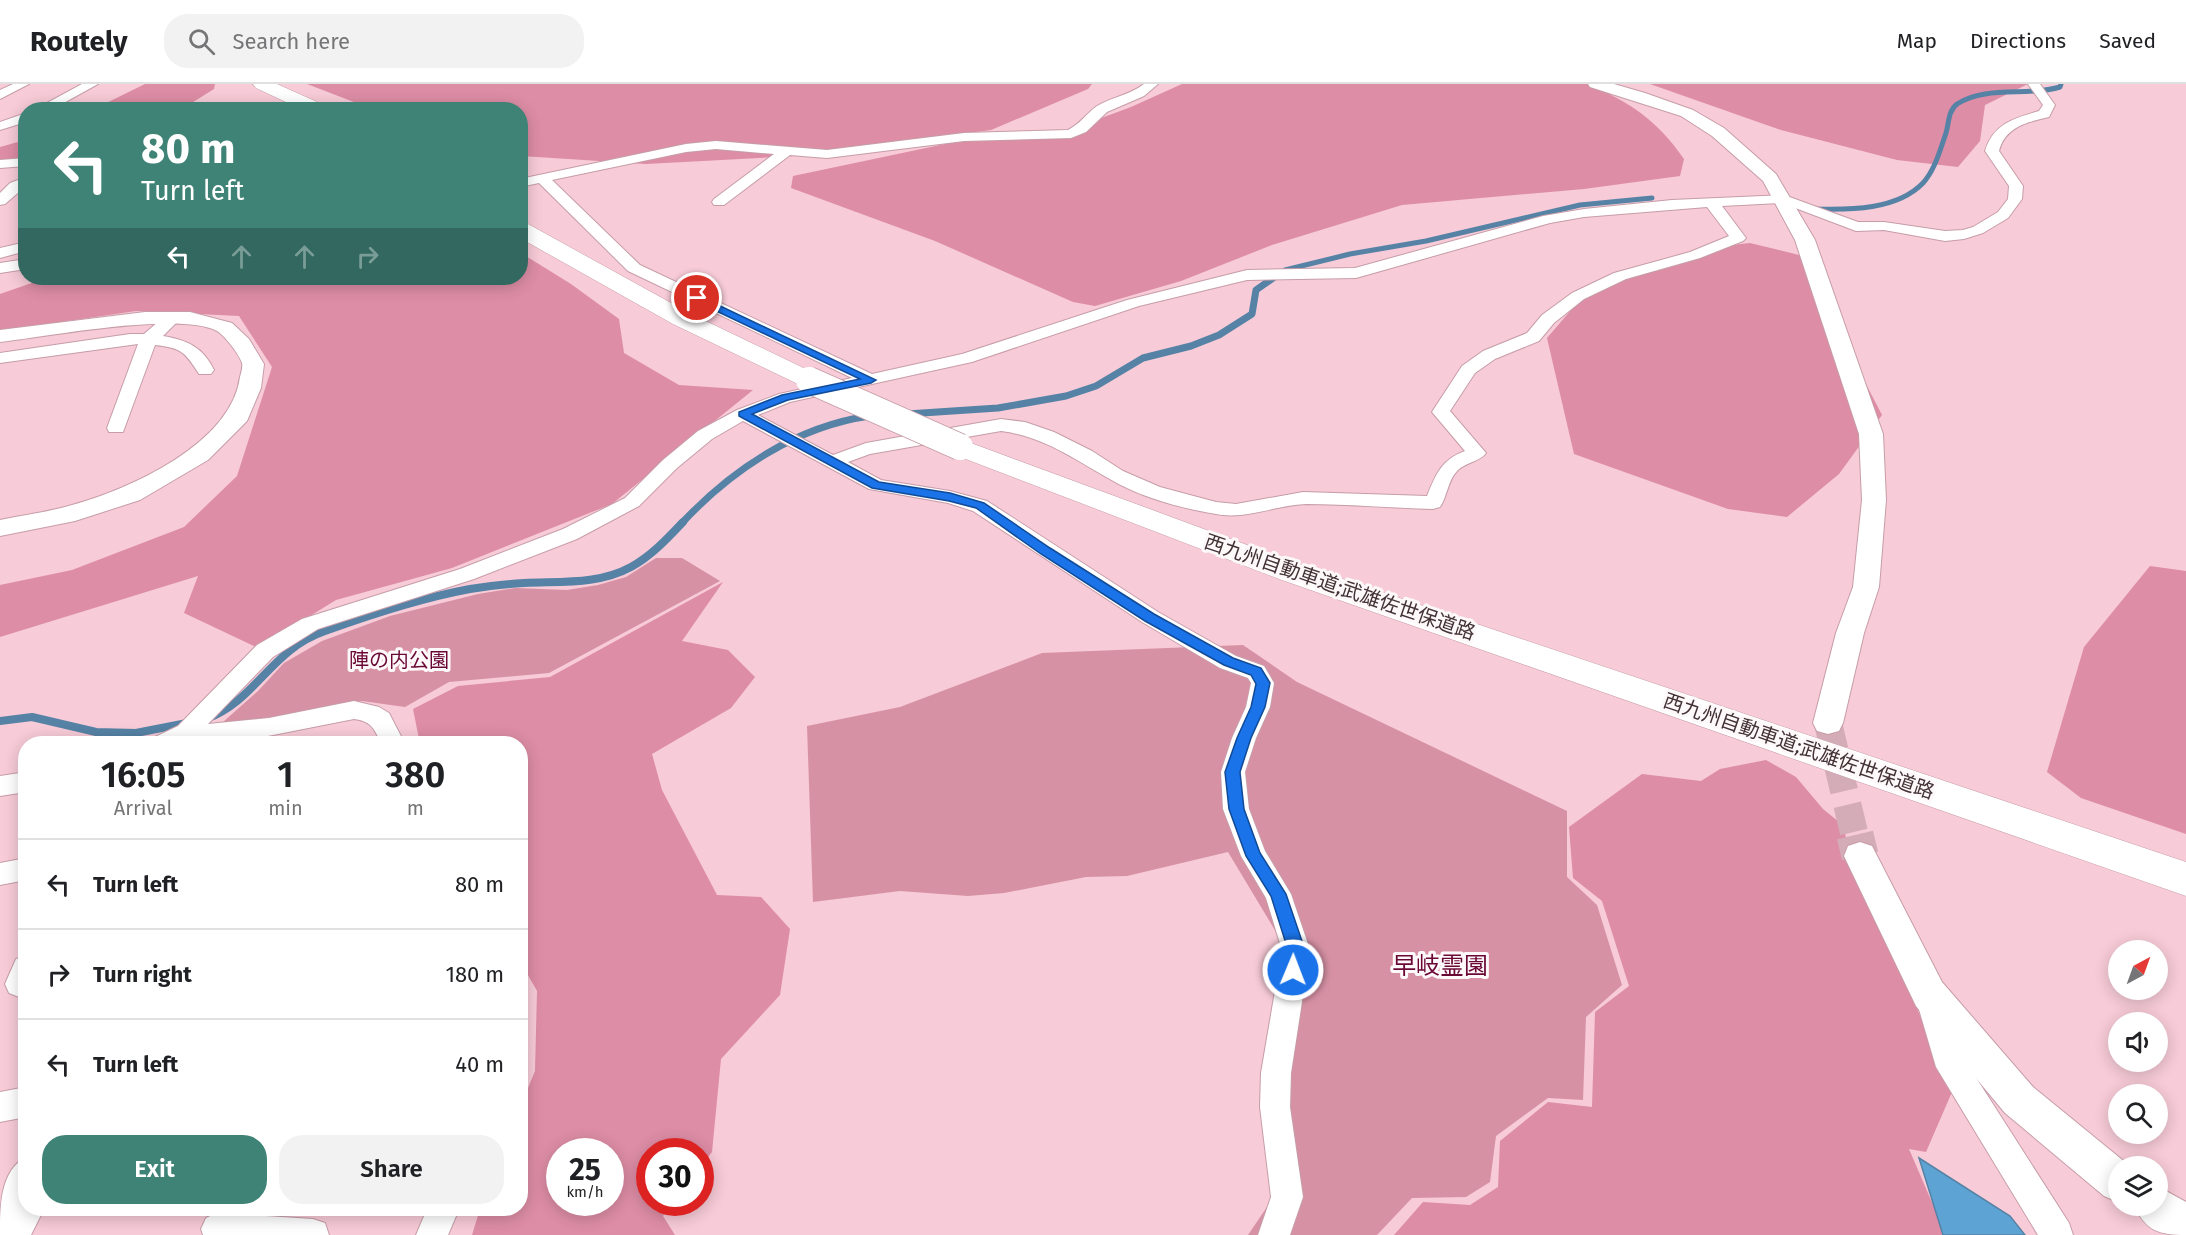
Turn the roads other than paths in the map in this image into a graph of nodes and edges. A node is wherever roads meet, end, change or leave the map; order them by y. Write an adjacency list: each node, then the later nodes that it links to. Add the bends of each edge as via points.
1 (23, 84): 8 (street)
2 (92, 84): 9 (street)
3 (262, 84): 10 (highway)
4 (279, 84): 11 (highway)
5 (1152, 84): 14 (street, via 1102,109 1071,134 964,137 827,154)
6 (1596, 84): 20 (street, via 1687,113 1718,132 1770,178)
7 (2034, 84): 20 (street, via 2049,105 2044,114 2001,129 1994,138 1992,151 2016,186 2015,199 2003,215 1978,230 1945,236 1884,226 1856,228)
8 (0, 95)
9 (56, 102)
10 (301, 102)
11 (312, 102)
12 (18, 120): 13 (street)
13 (0, 126)
14 (785, 152): 17 (street, via 706,146); 22 (street)
15 (0, 164): 16 (street)
16 (18, 164)
17 (542, 178): 18 (street); 34 (street, via 634,268)
18 (528, 181)
19 (18, 185): 21 (street)
20 (1784, 199): 23 (street); 40 (street, via 1805,240 1871,434 1874,500 1866,587 1850,633)
21 (0, 201)
22 (719, 202)
23 (1712, 203): 34 (street, via 1548,219 1356,273 1247,275 1133,303 966,358); 37 (street, via 1738,238 1595,287 1548,320 1533,337 1489,355 1468,370 1441,412 1477,453 1457,461 1445,472 1433,503 1303,498 1236,510 1216,508 1153,491 1047,436 1001,425 866,449)
24 (528, 234): 50 (highway, 西九州自動車道;武雄佐世保道路, bridge, via 682,320 960,447 1293,573)
25 (18, 248): 26 (street)
26 (0, 254)
27 (18, 265): 28 (street)
28 (0, 268)
29 (173, 318): 30 (street); 31 (street); 38 (street, via 225,327 241,344 253,364 250,388 235,421 200,455 131,494 75,513)
30 (0, 336)
31 (148, 340): 32 (street, via 130,339); 33 (street, via 187,347 202,360); 36 (street)
32 (0, 358)
33 (205, 370)
34 (871, 380): 35 (street, via 785,398)
35 (743, 414): 37 (street); 41 (street, via 705,435 632,502 570,534 467,574 310,624 266,651)
36 (116, 428)
37 (834, 461): 65 (street, via 876,485 980,506 1150,617 1228,662 1256,672 1263,683 1233,772 1236,809 1254,856 1278,894 1296,950 1276,1073 1275,1107 1287,1197)
38 (0, 528)
39 (284, 723): 41 (street, via 204,735); 43 (street); 44 (street, via 354,710 382,718)
40 (1828, 723)
41 (186, 732): 42 (street)
42 (178, 736)
43 (270, 736)
44 (390, 736)
45 (18, 783): 46 (street)
46 (0, 786)
47 (1860, 856): 51 (street)
48 (18, 871): 49 (street)
49 (0, 874)
50 (2186, 879)
51 (1929, 994): 54 (street, via 2019,1100); 66 (street, via 1946,1057)
52 (18, 1104): 53 (street)
53 (0, 1107)
54 (2108, 1174)
55 (18, 1186): 56 (street)
56 (0, 1214)
57 (2168, 1214): 60 (street)
58 (24, 1216): 62 (street)
59 (440, 1216): 64 (street)
60 (2186, 1226)
61 (218, 1229): 63 (street)
62 (12, 1235)
63 (313, 1235)
64 (432, 1235)
65 (1274, 1235)
66 (2057, 1235)

